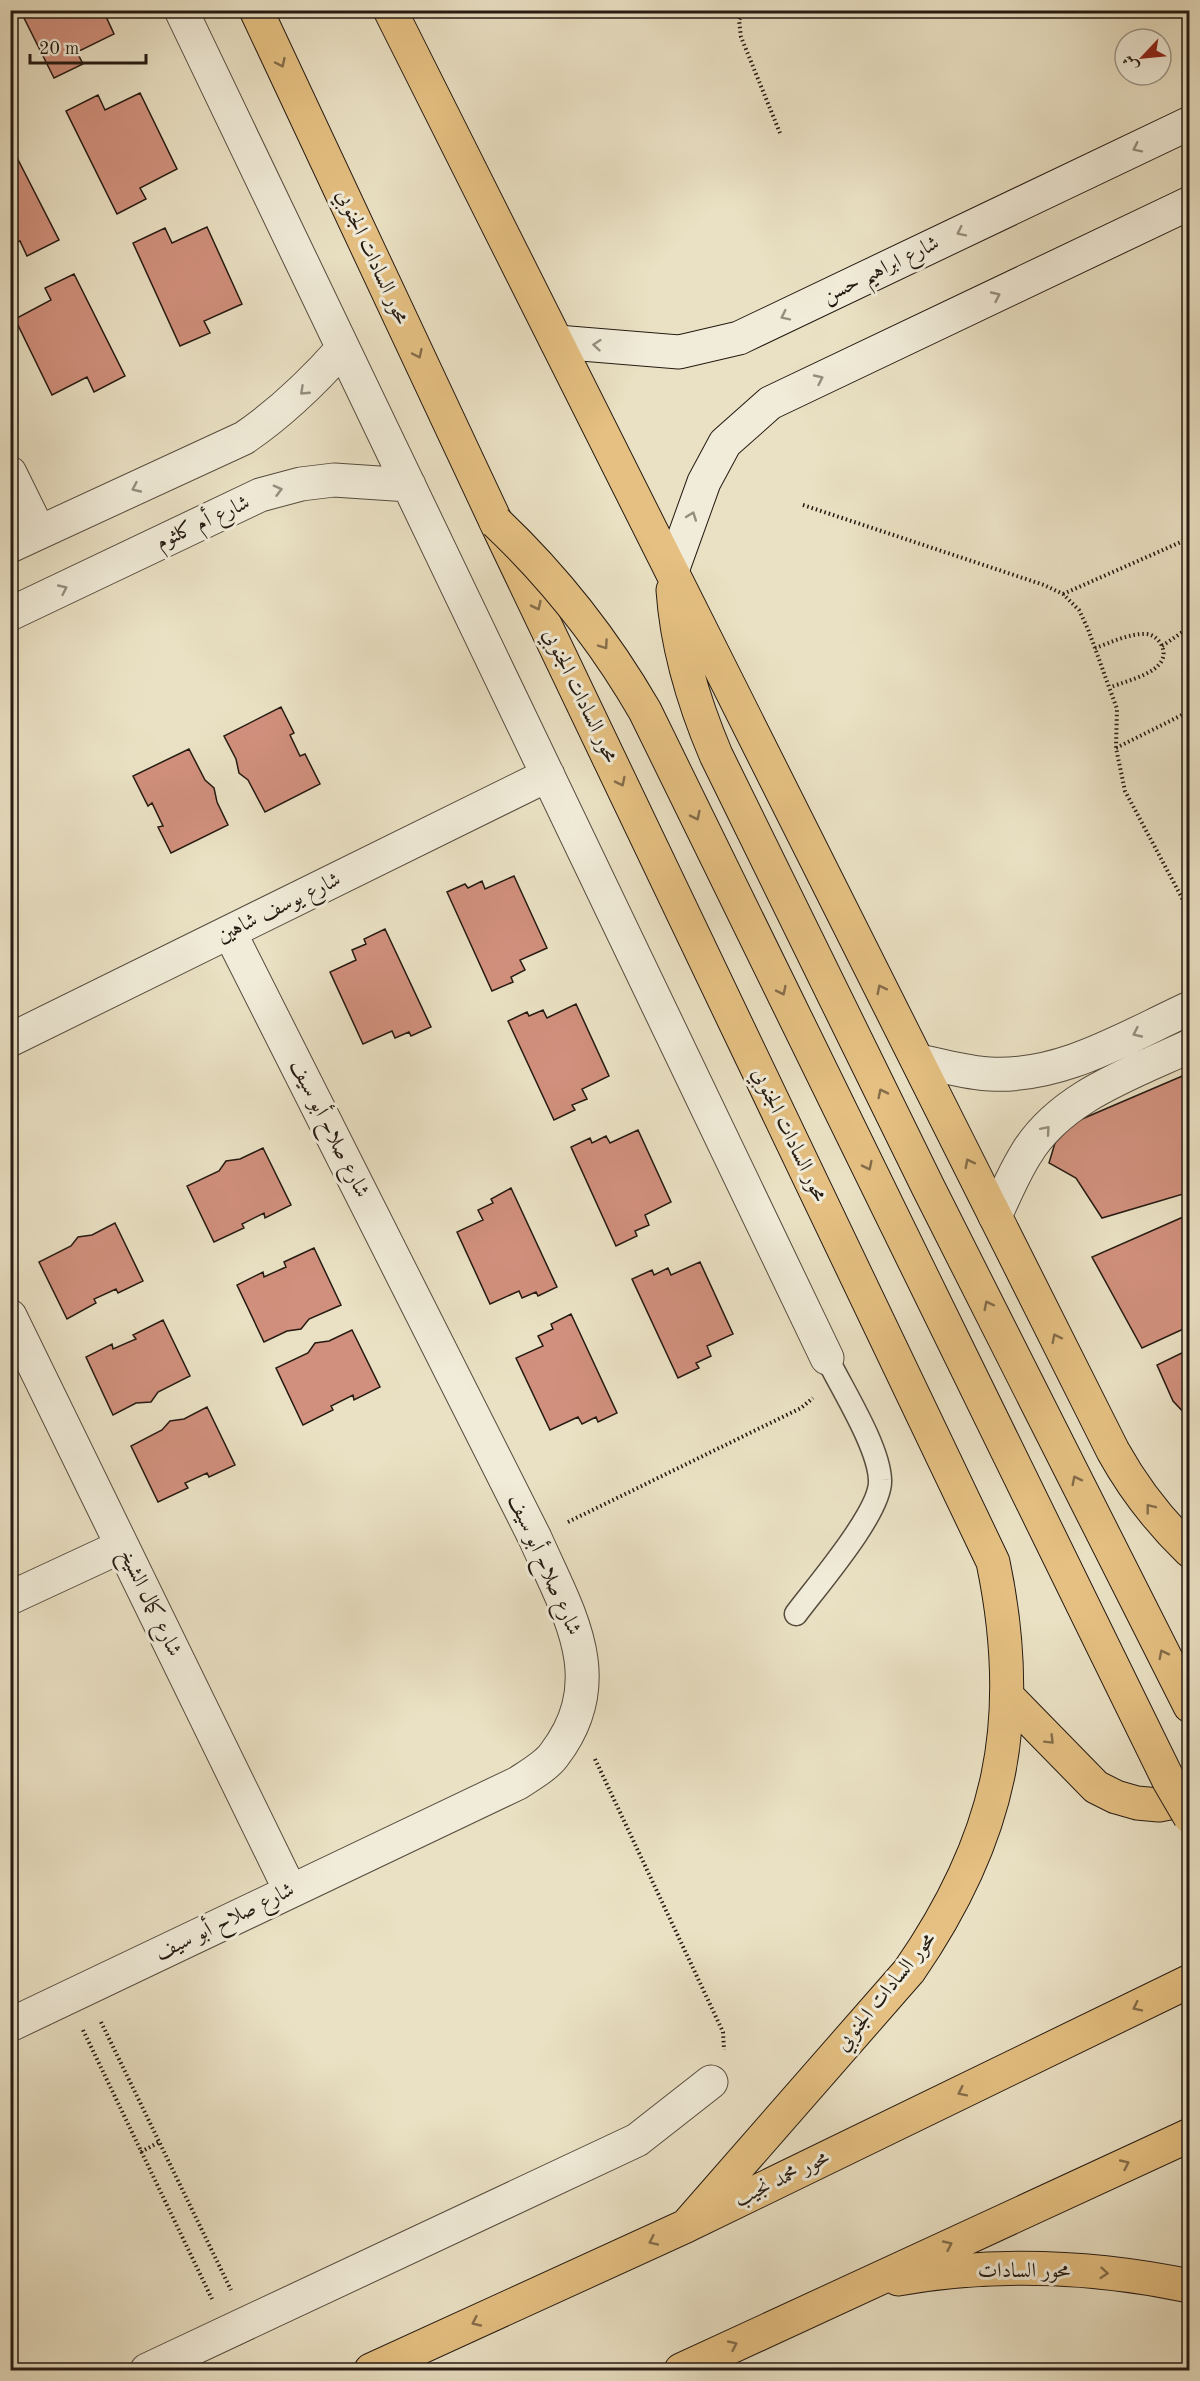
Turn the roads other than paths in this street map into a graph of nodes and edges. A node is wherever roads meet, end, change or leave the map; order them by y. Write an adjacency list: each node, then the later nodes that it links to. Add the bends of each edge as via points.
1 (181, 10): 7 (street)
2 (256, 10): 10 (main road, محور السادات الجنوبي, one-way to 10)
3 (390, 10): 6 (main road)
4 (1190, 123): 6 (street, شارع ابراهيم حسن, one-way to 6, via 739,338 679,352)
5 (1190, 203): 12 (street, one-way to 5, via 704,482 724,443 770,403)
6 (557, 342): 12 (main road)
7 (343, 348): 9 (street); 11 (street, one-way to 11, via 310,386 244,438)
8 (10, 473): 11 (street)
9 (409, 485): 13 (street, شارع أم كلثوم, one-way to 9, via 260,495 334,480); 14 (street)
10 (496, 522): 27 (main road, محور السادات الجنوبي, one-way to 27, via 993,1562 1004,1618); 30 (main road, one-way to 30, bridge, via 554,580 588,621 645,711)
11 (25, 539)
12 (672, 571): 19 (main road, one-way to 12); 28 (main road, one-way to 12, via 716,755 684,665)
13 (10, 614)
14 (548, 776): 15 (street, شارع يوسف شاهين); 22 (street)
15 (230, 933): 17 (street, شارع يوسف شاهين); 31 (street, شارع صلاح أبو سيف, via 535,1538 577,1634 585,1677 576,1719 553,1757 519,1783)
16 (1190, 1008): 19 (street, one-way to 19, via 1080,1059 1036,1073 989,1074)
17 (10, 1040)
18 (1190, 1046): 20 (street, one-way to 18, via 1027,1152 1058,1117 1095,1090)
19 (918, 1061): 20 (main road, one-way to 19)
20 (995, 1216): 24 (main road, one-way to 20, via 1131,1482)
21 (10, 1316): 23 (street, شارع كمال الشيخ)
22 (827, 1358): 26 (lane, via 872,1448 880,1480 874,1508)
23 (122, 1546): 25 (street); 31 (street, شارع كمال الشيخ)
24 (1190, 1551)
25 (10, 1598)
26 (796, 1614)
27 (1009, 1698): 29 (main road, one-way to 29, via 1096,1787 1137,1803 1159,1805); 36 (main road, محور السادات الجنوبي, via 1005,1743 983,1833 939,1928 909,1971)
28 (1190, 1706)
29 (1190, 1799)
30 (1190, 1817)
31 (290, 1890): 33 (street, شارع صلاح أبو سيف)
32 (1190, 1981): 36 (main road, محور محمد نجيب, one-way to 36)
33 (10, 2025)
34 (711, 2082): 39 (street, via 637,2140)
35 (1190, 2135): 37 (main road, one-way to 35)
36 (686, 2226): 40 (main road, محور محمد نجيب, one-way to 40)
37 (858, 2286): 38 (main road, محور السادات, one-way to 38, via 920,2275 1044,2268); 41 (main road, one-way to 37)
38 (1190, 2286)
39 (147, 2370)
40 (371, 2370)
41 (681, 2370)

